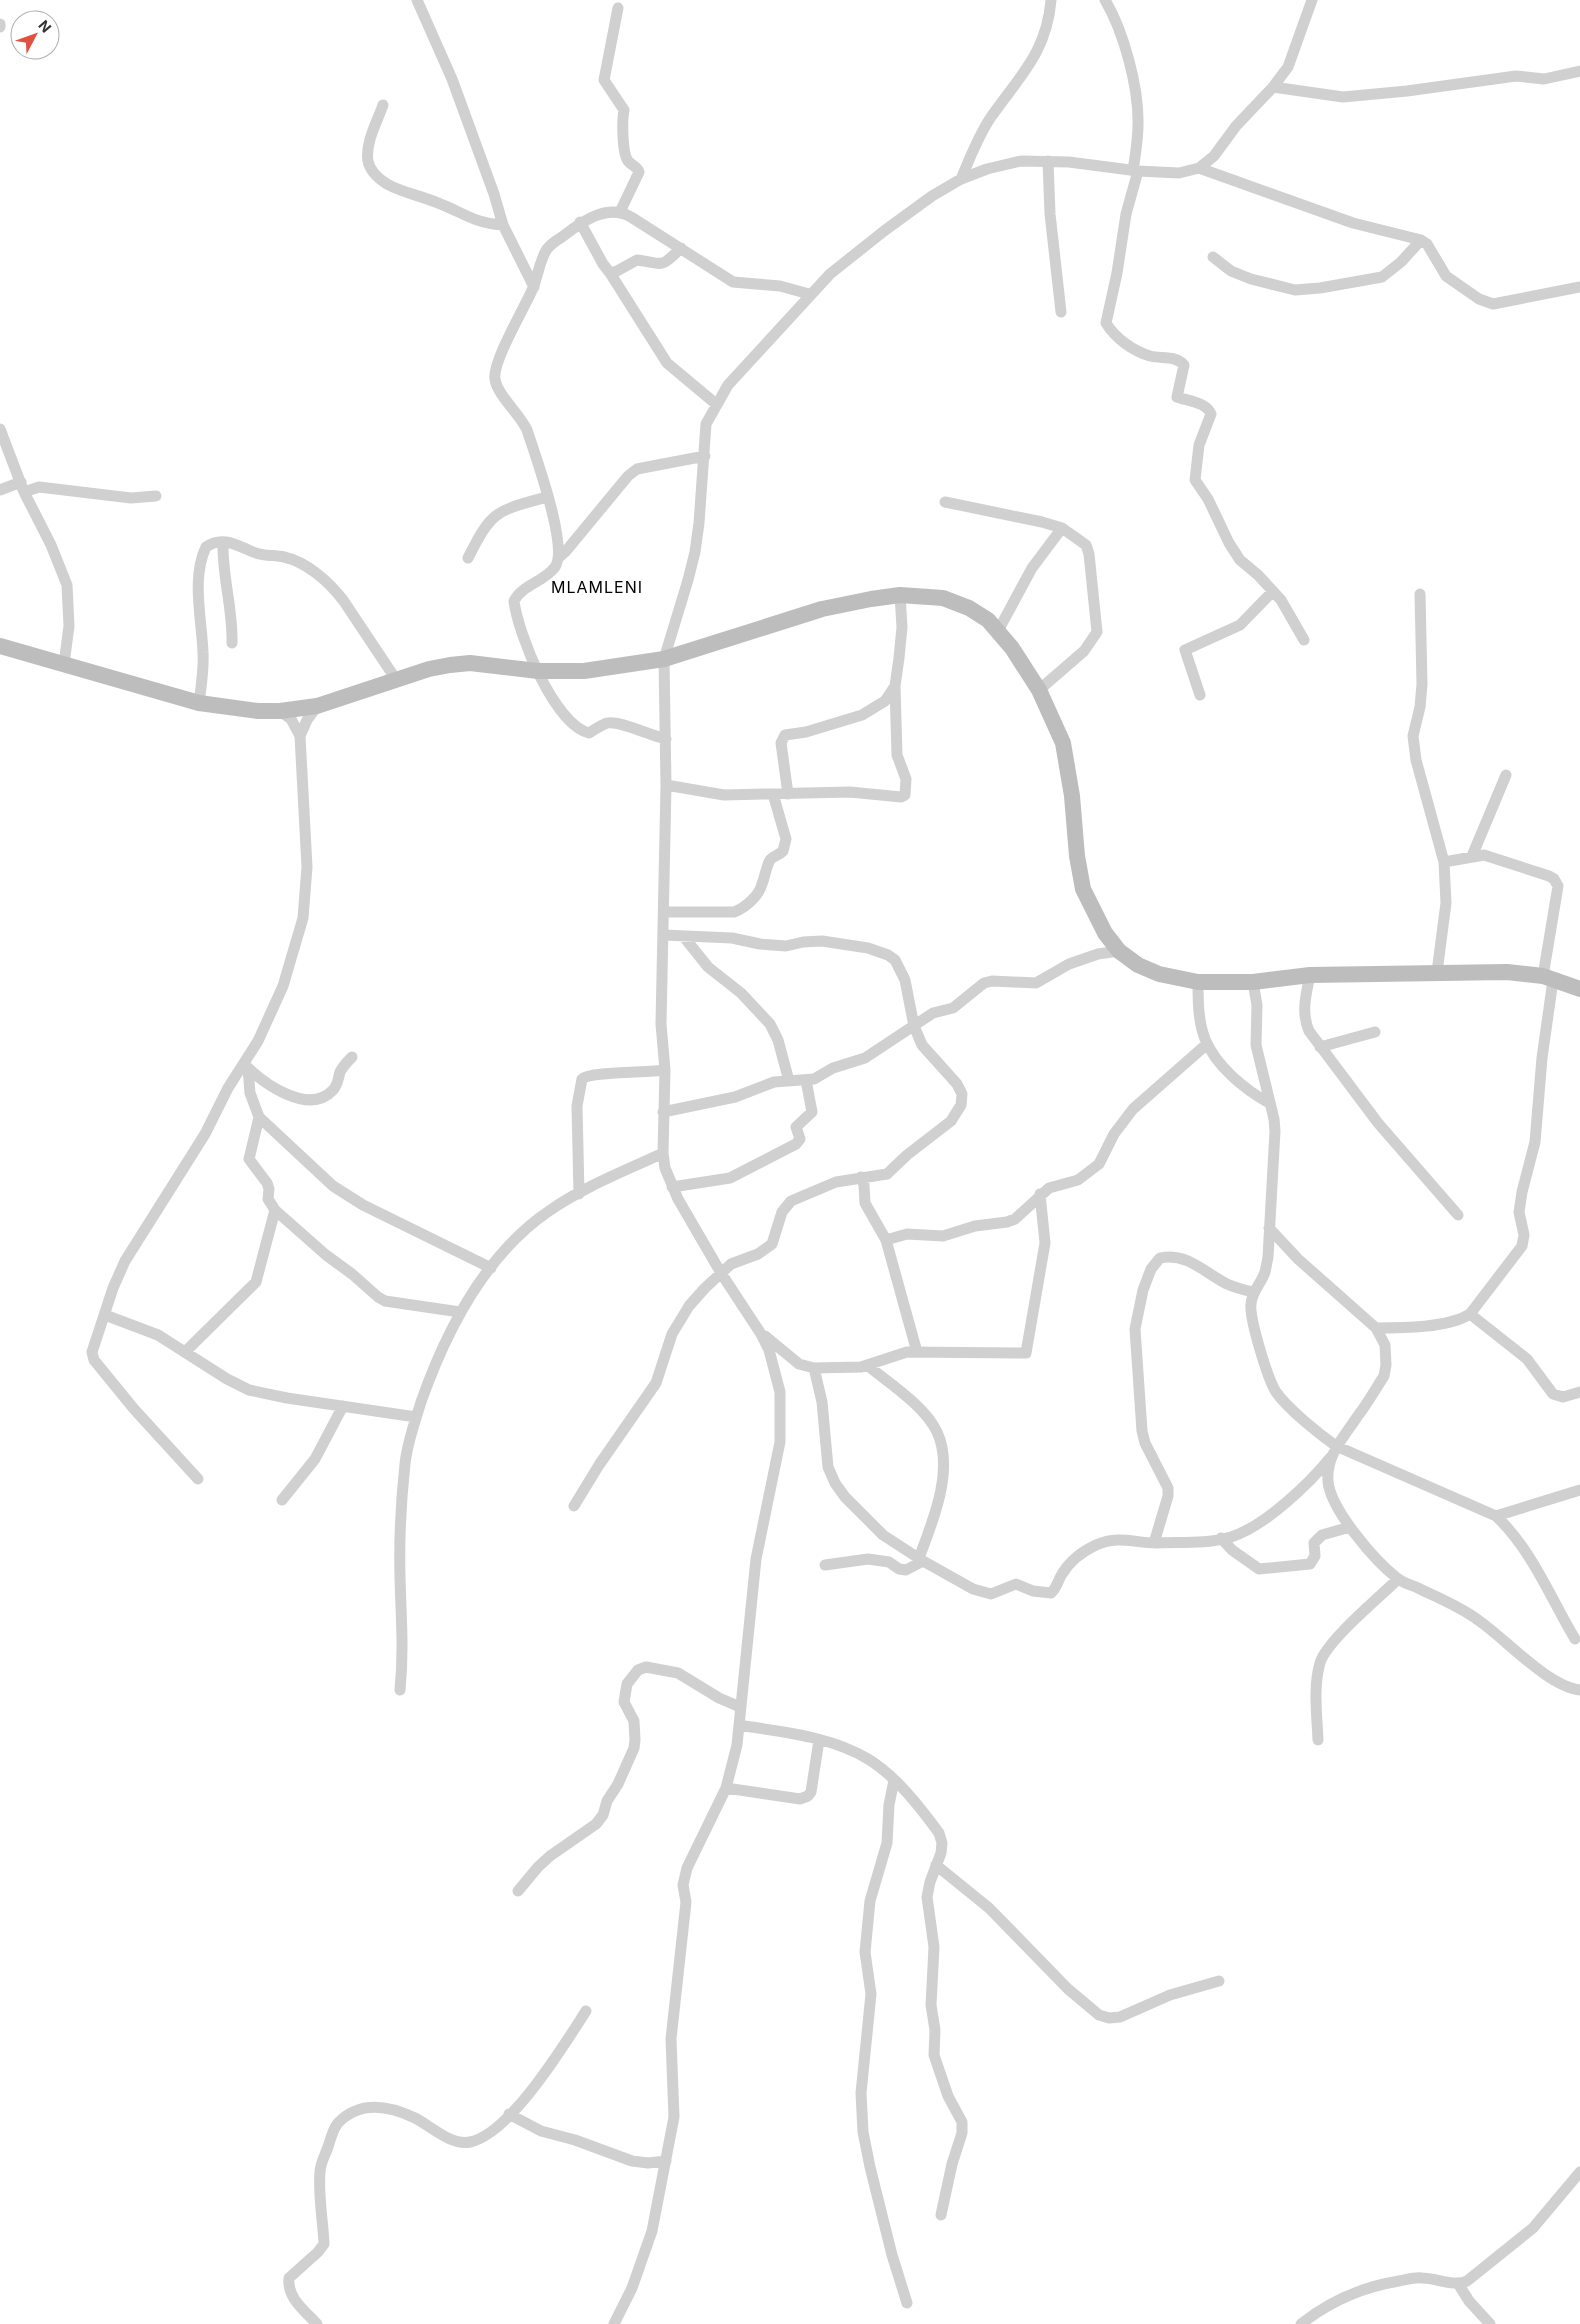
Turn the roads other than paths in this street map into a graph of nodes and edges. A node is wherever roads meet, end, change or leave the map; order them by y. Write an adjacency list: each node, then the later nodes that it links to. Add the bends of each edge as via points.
1 (417, 0): 17 (street, via 455,87)
2 (1051, 0): 14 (street, via 1047,26 1027,71 988,122)
3 (1104, 0): 13 (street, via 1122,43 1138,107)
4 (1312, 0): 9 (street, via 1288,68)
5 (618, 8): 15 (street, via 604,80 624,110 624,151 628,161 639,172)
6 (0, 24): 7 (street)
7 (0, 28)
8 (1580, 71): 9 (street, via 1544,79 1516,76 1343,97)
9 (1273, 87): 12 (street, via 1236,126 1214,156)
10 (383, 105): 17 (street, via 368,153 368,162 378,177 396,188 439,203 473,220)
11 (1048, 161): 13 (street); 14 (street, via 1002,165); 25 (street)
12 (1199, 168): 13 (street, via 1179,172); 18 (street, via 1353,223)
13 (1135, 171): 38 (street, via 1106,323 1128,345 1150,356 1177,359 1184,365 1177,397 1203,405 1211,414 1199,445 1195,480 1240,560)
14 (961, 178): 24 (street, via 843,262)
15 (620, 212): 16 (street); 19 (street)
16 (580, 222): 21 (street); 22 (street, via 547,249)
17 (503, 225): 22 (street)
18 (1421, 240): 20 (street, via 1382,277 1296,290 1251,279 1231,271); 23 (street, via 1427,244 1446,276 1479,299 1493,304)
19 (681, 248): 21 (street, via 665,263 637,260); 24 (street, via 733,282 780,286)
20 (1213, 257)
21 (610, 273): 26 (street, via 668,363)
22 (534, 287): 32 (street, via 496,365 495,379 527,430)
23 (1580, 287)
24 (809, 294): 26 (street, via 739,372)
25 (1061, 312)
26 (716, 404): 28 (street, via 706,424)
27 (0, 428): 29 (street)
28 (705, 456): 37 (street, via 637,469); 45 (street, via 694,552)
29 (23, 487): 30 (street); 31 (street, via 131,498); 46 (street, via 67,585 69,626)
30 (0, 490)
31 (156, 496)
32 (547, 497): 36 (street, via 506,509 493,517); 37 (street, via 558,536)
33 (945, 502): 34 (street)
34 (1062, 528): 41 (street, via 1032,568); 50 (street, via 1086,545 1097,632 1084,652)
35 (223, 542): 43 (street); 48 (street, via 290,559 318,574 343,600); 52 (street, via 206,547 200,577 198,600 203,654)
36 (468, 558)
37 (558, 558): 47 (street, via 554,568 522,590 514,601)
38 (1273, 591): 42 (street); 51 (street, via 1240,625 1184,650)
39 (1420, 594): 62 (street, via 1422,684 1413,736 1416,760)
40 (900, 595): 41 (main road, via 943,598 969,608); 45 (main road, via 822,609); 49 (street, via 902,627)
41 (998, 631): 50 (main road)
42 (1304, 640)
43 (232, 643)
44 (0, 646): 46 (main road)
45 (664, 659): 47 (main road, via 584,671); 56 (street)
46 (64, 664): 52 (main road)
47 (538, 671): 48 (main road, via 470,663 429,669); 56 (street, via 556,708 582,731 588,732 607,723 619,723)
48 (397, 681): 53 (main road)
49 (895, 686): 60 (street, via 882,704 862,715 785,735 781,743); 60 (street, via 897,755 906,779 905,795 894,797 850,792)
50 (1039, 690): 66 (main road, via 1064,743 1083,889 1105,933)
51 (1200, 695)
52 (199, 703): 54 (main road)
53 (317, 706): 54 (main road); 55 (street, via 306,720)
54 (280, 711): 55 (street, via 291,719)
55 (300, 736): 78 (street, via 307,867 303,918 283,986)
56 (666, 739): 58 (street)
57 (1506, 775): 61 (street)
58 (666, 785): 59 (street, via 724,795); 63 (street)
59 (773, 794): 60 (street); 63 (street, via 786,839 783,851 771,858 757,894 734,912)
60 (788, 794)
61 (1472, 856): 62 (street); 69 (street, via 1484,855 1548,876 1557,882)
62 (1444, 862): 67 (street, via 1446,903)
63 (664, 912): 64 (street)
64 (663, 935): 65 (street); 79 (street, via 661,1024)
65 (684, 937): 73 (street, via 732,938 786,946 822,941 868,948 888,955 895,960 905,980); 81 (street, via 708,967 741,992 770,1024 778,1040)
66 (1119, 951): 70 (main road, via 1158,974); 73 (street, via 1069,964 1036,983 984,983 953,1008 933,1013)
67 (1437, 972): 68 (main road); 69 (main road, via 1507,972)
68 (1310, 975): 71 (main road); 76 (street, via 1305,1001 1306,1023)
69 (1548, 978): 72 (main road); 98 (street, via 1535,1142 1519,1212 1524,1235 1522,1246)
70 (1198, 982): 71 (main road); 75 (street, via 1200,1022)
71 (1253, 982): 82 (street, via 1257,1004 1256,1046)
72 (1580, 989)
73 (914, 1026): 80 (street, via 865,1058); 86 (street, via 927,1052 957,1084 962,1094 960,1104 951,1120 888,1174)
74 (1376, 1032): 76 (street)
75 (1207, 1044): 82 (street, via 1248,1090); 89 (street, via 1133,1109 1114,1134 1099,1164 1078,1180 1049,1188)
76 (1320, 1047): 91 (street, via 1378,1123)
77 (352, 1057): 78 (street, via 341,1071 333,1090 321,1098 308,1100 289,1095)
78 (246, 1066): 84 (street, via 250,1093); 99 (street, via 228,1088 185,1167 130,1251)
79 (664, 1070): 83 (street); 88 (street, via 591,1074 582,1079 577,1106)
80 (806, 1080): 81 (street); 87 (street, via 812,1112 796,1127 800,1139 796,1144 730,1178)
81 (789, 1081): 83 (street, via 758,1087 712,1103)
82 (1269, 1103): 92 (street, via 1275,1132)
83 (663, 1112): 85 (street)
84 (259, 1117): 90 (street, via 249,1159 267,1183 268,1200); 94 (street, via 349,1197)
85 (663, 1152): 87 (street); 88 (street)
86 (861, 1177): 93 (street, via 866,1203); 95 (street, via 836,1182 791,1201 782,1212 772,1244 758,1254 731,1264)
87 (672, 1187): 95 (street)
88 (579, 1194): 94 (street, via 528,1227)
89 (1040, 1194): 93 (street, via 1015,1219 1007,1222 975,1226 943,1236 907,1234); 103 (street, via 1046,1243 1026,1353)
90 (275, 1210): 97 (street, via 326,1256 385,1301); 102 (street, via 256,1282)
91 (1458, 1216)
92 (1269, 1228): 96 (street, via 1268,1257 1264,1273); 100 (street, via 1298,1259)
93 (886, 1240): 103 (street)
94 (491, 1268): 97 (street)
95 (721, 1273): 101 (street); 114 (street, via 680,1319 663,1356 656,1383)
96 (1253, 1292): 109 (street, via 1252,1321 1275,1391); 118 (street, via 1226,1283 1179,1257 1160,1258 1151,1269 1134,1329 1142,1431 1168,1488)
97 (460, 1312): 108 (street, via 448,1333)
98 (1470, 1314): 100 (street, via 1452,1321); 106 (street, via 1527,1359 1553,1394 1563,1397)
99 (105, 1315): 102 (street, via 137,1326); 111 (street, via 92,1357)
100 (1376, 1328): 109 (street, via 1384,1345 1384,1376)
101 (761, 1334): 105 (street, via 799,1364); 125 (street, via 769,1350 780,1392 780,1442 756,1559)
102 (186, 1351): 107 (street, via 248,1390)
103 (917, 1352): 104 (street, via 907,1352)
104 (868, 1365): 105 (street); 119 (street, via 908,1398 937,1432 943,1474 939,1504)
105 (814, 1368): 119 (street, via 822,1402 828,1467 835,1483 883,1535)
106 (1580, 1392)
107 (343, 1406): 108 (street); 113 (street, via 316,1459)
108 (416, 1417): 123 (street, via 405,1463 400,1551 404,1643)
109 (1336, 1446): 110 (street); 115 (street)
110 (1332, 1457): 116 (street, via 1328,1471 1330,1493); 117 (street, via 1262,1523)
111 (198, 1479)
112 (1580, 1490): 115 (street)
113 (282, 1500)
114 (574, 1506)
115 (1496, 1516): 122 (street, via 1523,1546)
116 (1350, 1527): 117 (street, via 1318,1537 1314,1543 1316,1556 1310,1564 1270,1569 1256,1567); 121 (street)
117 (1221, 1538): 118 (street)
118 (1154, 1543): 119 (street, via 1128,1538 1095,1545 1067,1566 1051,1593 1033,1592 1016,1584 985,1594)
119 (921, 1560): 120 (street, via 906,1570 889,1562 868,1559)
120 (825, 1565)
121 (1398, 1579): 124 (street, via 1455,1605 1560,1684); 128 (street, via 1338,1637 1320,1661 1316,1679)
122 (1575, 1639)
123 (400, 1690)
124 (1580, 1690)
125 (740, 1707): 126 (street); 132 (street, via 678,1673 646,1667 638,1670 627,1684 624,1702 634,1721 636,1740 603,1815 596,1824 538,1867)
126 (739, 1725): 127 (street); 130 (street)
127 (819, 1740): 129 (street, via 866,1758); 130 (street, via 808,1796 800,1798)
128 (1318, 1740)
129 (894, 1780): 131 (street, via 939,1833 942,1843); 140 (street, via 887,1843 869,1910 865,1952 871,1994 861,2093 863,2132 870,2167)
130 (726, 1788): 136 (street, via 694,1852 684,1880 686,1902 671,2039 674,2116)
131 (936, 1865): 133 (street, via 989,1908 1068,1989 1099,2015 1109,2018 1120,2016 1170,1995); 138 (street, via 927,1897 934,1947 930,2005 936,2030 934,2055 938,2073 962,2122)
132 (518, 1891)
133 (1219, 1981)
134 (586, 2011): 135 (street, via 541,2078)
135 (509, 2114): 136 (street, via 541,2131 632,2160 648,2164); 141 (street, via 488,2134 469,2142 455,2141 396,2109 379,2106 348,2115 337,2124 320,2171 324,2244 289,2278 288,2283 294,2300)
136 (666, 2162): 142 (street, via 643,2261)
137 (1580, 2172): 139 (street, via 1533,2228)
138 (941, 2215)
139 (1459, 2285): 143 (street, via 1421,2277 1390,2283 1334,2301); 144 (street)
140 (907, 2303)
141 (317, 2324)
142 (614, 2324)
143 (1301, 2324)
144 (1490, 2324)

